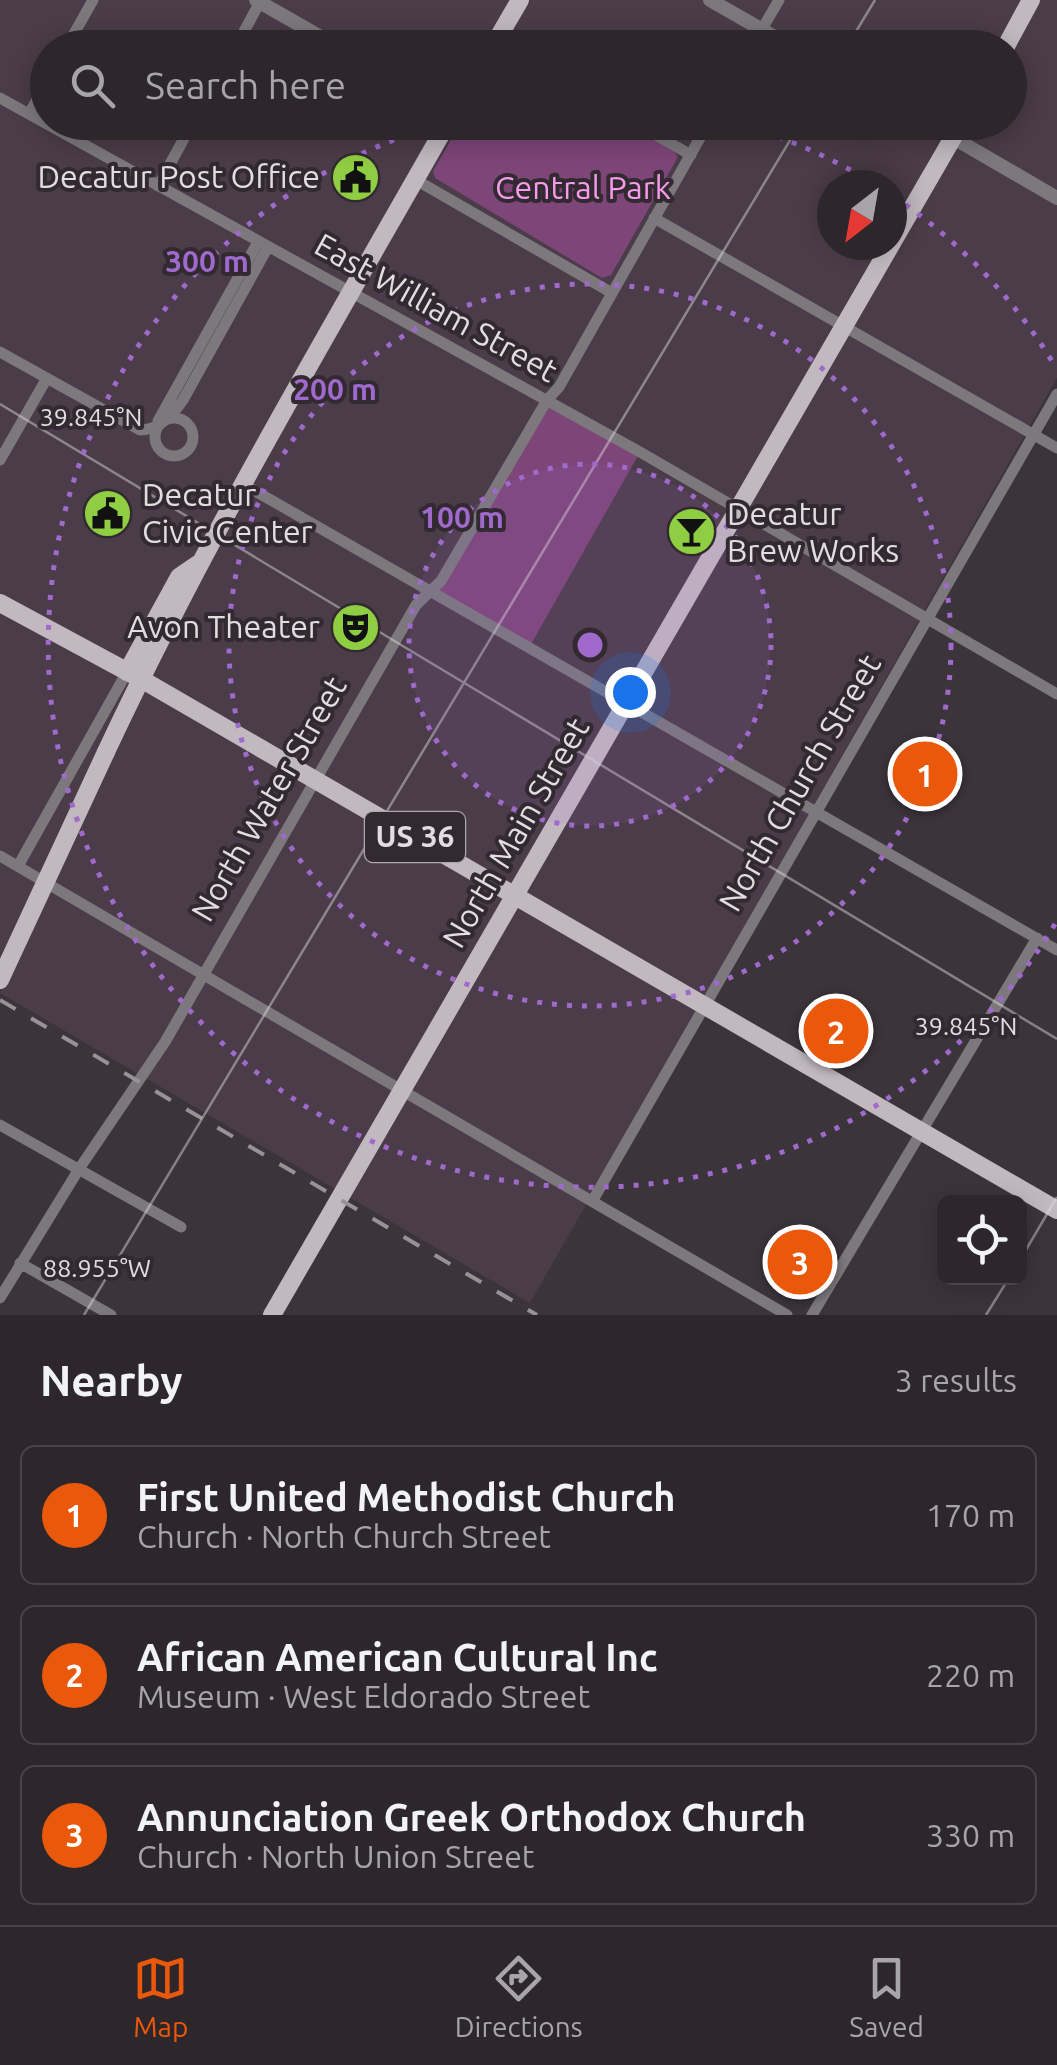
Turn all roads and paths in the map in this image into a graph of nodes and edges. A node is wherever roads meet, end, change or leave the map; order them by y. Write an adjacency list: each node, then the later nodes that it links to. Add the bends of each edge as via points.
1 (93, 0): 8 (street)
2 (520, 0): 11 (main road)
3 (710, 0): 7 (street)
4 (778, 0): 7 (street)
5 (1032, 0): 12 (main road)
6 (258, 1): 9 (street); 10 (street)
7 (762, 29)
8 (76, 30)
9 (244, 30)
10 (309, 30)
11 (504, 30)
12 (1015, 30)
13 (0, 98): 14 (street, East William Street)
14 (29, 114)
15 (76, 140): 24 (street, East William Street)
16 (183, 140): 24 (street)
17 (438, 140): 23 (main road)
18 (665, 140): 22 (street)
19 (698, 140): 22 (street, North Water Street)
20 (952, 140): 30 (main road, North Main Street)
21 (973, 140): 25 (street)
22 (690, 154): 26 (street, North Water Street)
23 (416, 180): 28 (street); 29 (main road)
24 (158, 186): 27 (street, East William Street)
25 (1057, 198)
26 (654, 218): 28 (street, North Water Street); 30 (street)
27 (263, 244): 29 (street, East William Street); 35 (street, via 183,400)
28 (612, 293): 34 (street, North Water Street)
29 (352, 294): 34 (street, East William Street); 39 (main road)
30 (846, 326): 36 (street); 40 (main road, North Main Street)
31 (0, 352): 32 (street)
32 (47, 378): 35 (street); 38 (street)
33 (1057, 394): 36 (street, North Church Street)
34 (547, 400): 40 (street, East William Street); 41 (street, North Water Street)
35 (152, 427): 35 (street, via 157,446 168,455 178,456 193,442 184,421 171,418)
36 (1034, 435): 37 (street); 43 (street, North Church Street)
37 (1057, 448)
38 (0, 460)
39 (243, 484): 41 (street); 44 (main road, via 202,560 179,577)
40 (740, 509): 43 (street, East William Street); 46 (main road, North Main Street)
41 (431, 590): 46 (street); 47 (street, North Water Street, via 416,605)
42 (0, 603): 44 (main road, US 36)
43 (928, 618): 45 (street, East William Street); 48 (street, North Church Street)
44 (134, 675): 47 (main road, US 36); 50 (street); 55 (main road, bridge, via 106,752)
45 (1057, 694)
46 (627, 702): 48 (street); 51 (main road, North Main Street)
47 (316, 780): 51 (main road, US 36); 54 (street, North Water Street)
48 (816, 810): 52 (street); 56 (street, North Church Street)
49 (0, 856): 50 (street)
50 (18, 866): 54 (street)
51 (514, 894): 56 (main road, US 36); 57 (main road, North Main Street)
52 (1037, 938): 53 (street); 59 (street)
53 (1057, 950)
54 (203, 972): 57 (street); 60 (street, North Water Street)
55 (0, 980)
56 (704, 1004): 59 (main road, US 36); 61 (street, North Church Street)
57 (404, 1089): 61 (street); 67 (main road, North Main Street)
58 (0, 1125): 60 (street)
59 (922, 1132): 62 (main road, US 36); 69 (street)
60 (80, 1169): 63 (street); 64 (street, North Water Street)
61 (593, 1200): 68 (street)
62 (1057, 1210)
63 (181, 1227)
64 (20, 1263): 65 (street, North Water Street); 66 (street)
65 (0, 1298)
66 (111, 1315)
67 (272, 1315)
68 (786, 1315)
69 (812, 1315)

